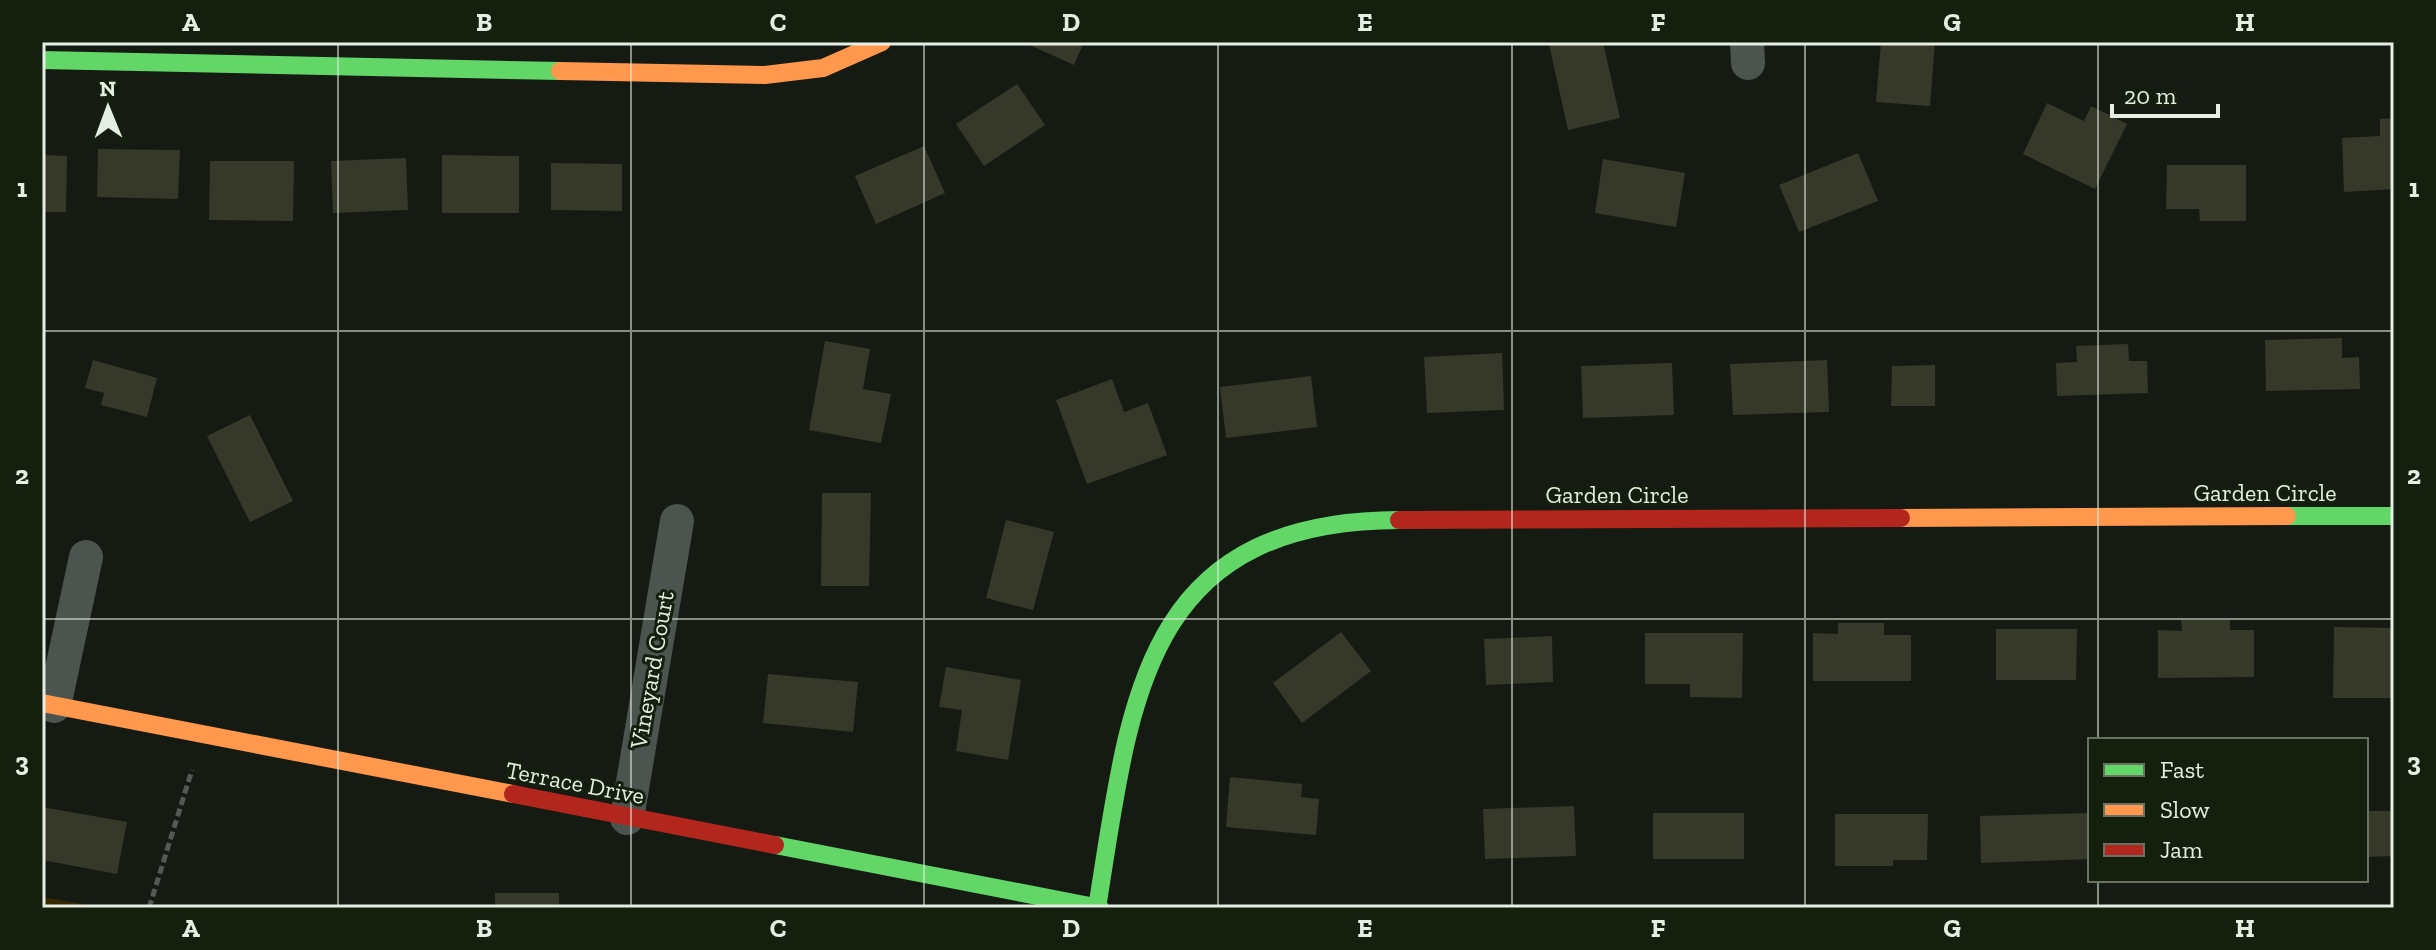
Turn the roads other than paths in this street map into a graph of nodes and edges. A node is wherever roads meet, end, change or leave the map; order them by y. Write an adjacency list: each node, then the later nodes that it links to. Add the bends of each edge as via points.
1 (882, 42): 2 (street, via 823,68 765,75)
2 (42, 60)
3 (2394, 516): 8 (street, Garden Circle, via 1346,520 1298,532 1217,572 1185,602 1154,645 1134,699)
4 (677, 521): 7 (street, Vineyard Court)
5 (86, 557): 6 (street)
6 (48, 704): 7 (street, Terrace Drive)
7 (627, 818): 8 (street, Terrace Drive)
8 (1098, 908)

